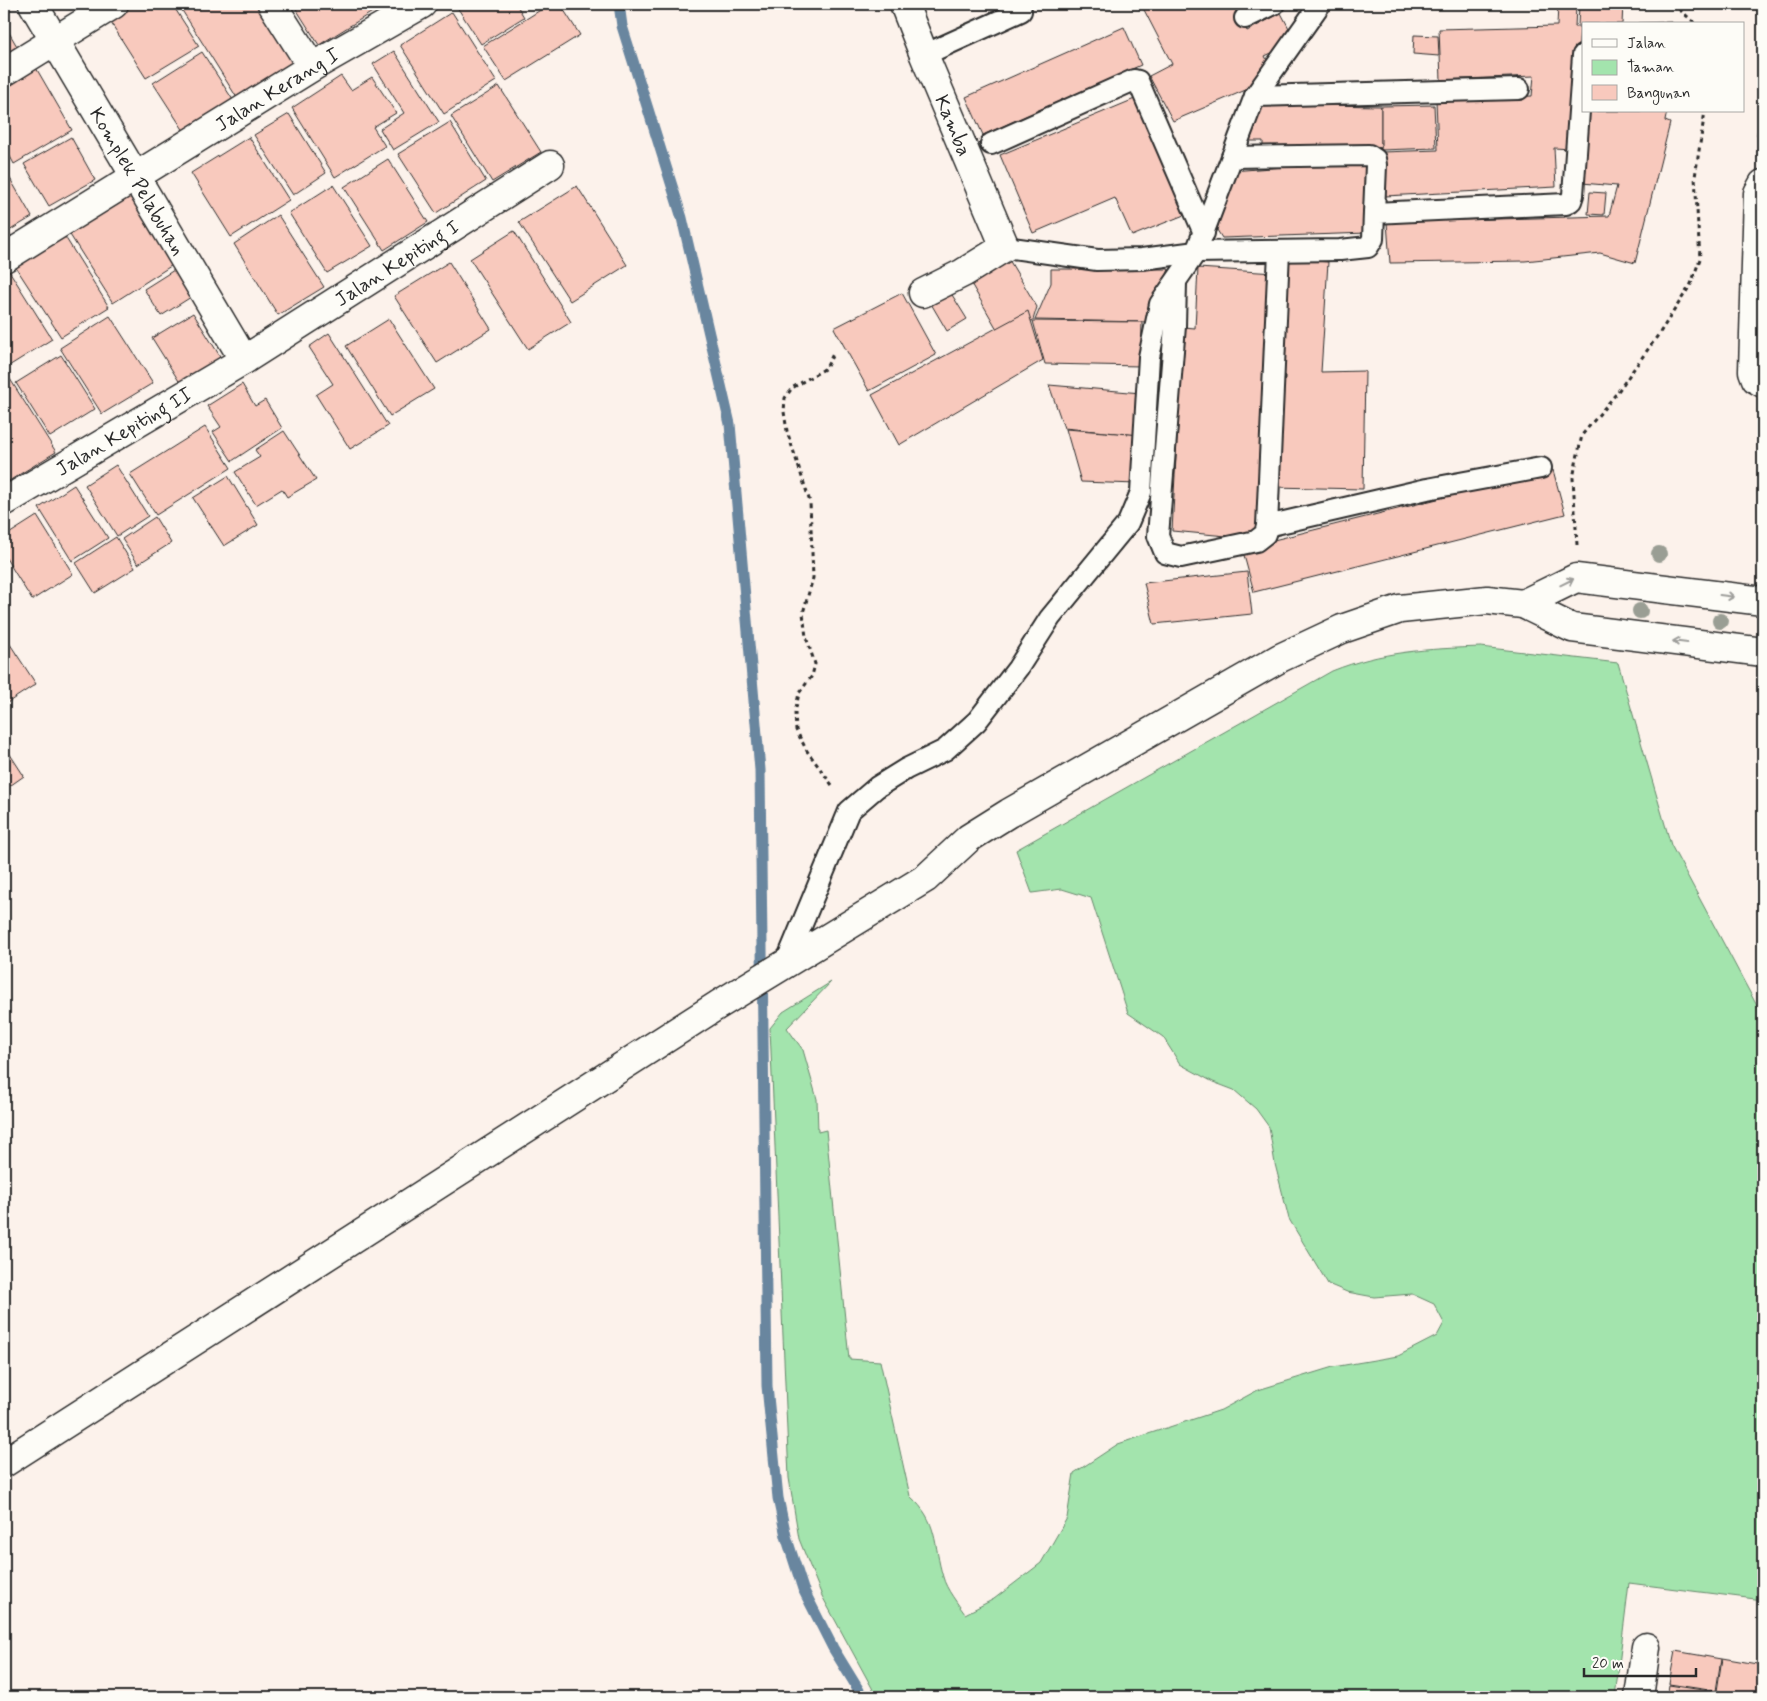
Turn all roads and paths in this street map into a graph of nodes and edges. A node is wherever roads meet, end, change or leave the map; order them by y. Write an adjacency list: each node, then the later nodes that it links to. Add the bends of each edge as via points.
1 (34, 4): 12 (street, Komplek Pelabuhan)
2 (114, 4): 12 (street)
3 (272, 4): 14 (street)
4 (422, 4): 14 (street, Jalan Kerang I)
5 (904, 4): 13 (street, Kamba)
6 (1274, 4): 10 (lane)
7 (1320, 4): 18 (lane)
8 (1673, 4): 11 (path)
9 (1021, 11): 13 (lane)
10 (1245, 18)
11 (1694, 22)
12 (54, 42): 16 (street); 23 (street, Komplek Pelabuhan)
13 (924, 56): 27 (street, Kamba)
14 (312, 67): 23 (street, Jalan Kerang I)
15 (1582, 69): 25 (lane, via 1571,201 1566,204)
16 (4, 72)
17 (1519, 89): 18 (lane)
18 (1254, 96): 21 (lane)
19 (1705, 112): 39 (path, via 1695,177 1700,259 1691,284 1659,334 1582,435 1573,478)
20 (991, 144): 26 (lane, via 1138,81)
21 (1232, 157): 25 (lane, via 1369,156 1376,165); 26 (lane)
22 (550, 165): 34 (street, Jalan Kepiting I)
23 (136, 178): 30 (street, Jalan Kerang I); 34 (street, Komplek Pelabuhan)
24 (1763, 184): 35 (street, via 1758,193 1753,371 1756,379)
25 (1374, 213): 28 (lane, via 1374,239 1368,247)
26 (1204, 233): 29 (lane)
27 (1005, 247): 29 (lane, via 1097,260 1142,259); 32 (street)
28 (1279, 251): 29 (lane); 38 (lane)
29 (1196, 252): 31 (lane)
30 (4, 258)
31 (1176, 282): 38 (lane, via 1158,536 1165,553 1181,557 1256,541 1265,534); 43 (lane, via 1160,304 1149,357 1141,492 1128,523 1056,610 978,721 945,750 877,788 849,811)
32 (923, 293)
33 (834, 352): 43 (path, via 826,368 792,388 785,398 784,412 810,502 813,578 803,612 806,637 815,664 812,676 799,693 796,730 838,794)
34 (244, 360): 37 (street, Jalan Kepiting II)
35 (1763, 383)
36 (1541, 468): 38 (lane, via 1427,489)
37 (4, 502)
38 (1267, 526)
39 (1576, 578): 40 (street, one-way to 40); 41 (street, one-way to 39)
40 (1763, 601)
41 (1523, 604): 42 (street, one-way to 41, via 1572,628); 44 (street, via 1478,601 1400,609 1342,629 1280,658 1009,813 969,838 926,878)
42 (1763, 652)
43 (845, 820): 44 (lane)
44 (785, 966): 45 (street, via 718,1005)
45 (4, 1463)
46 (1646, 1647): 47 (street)
47 (1639, 1697)

